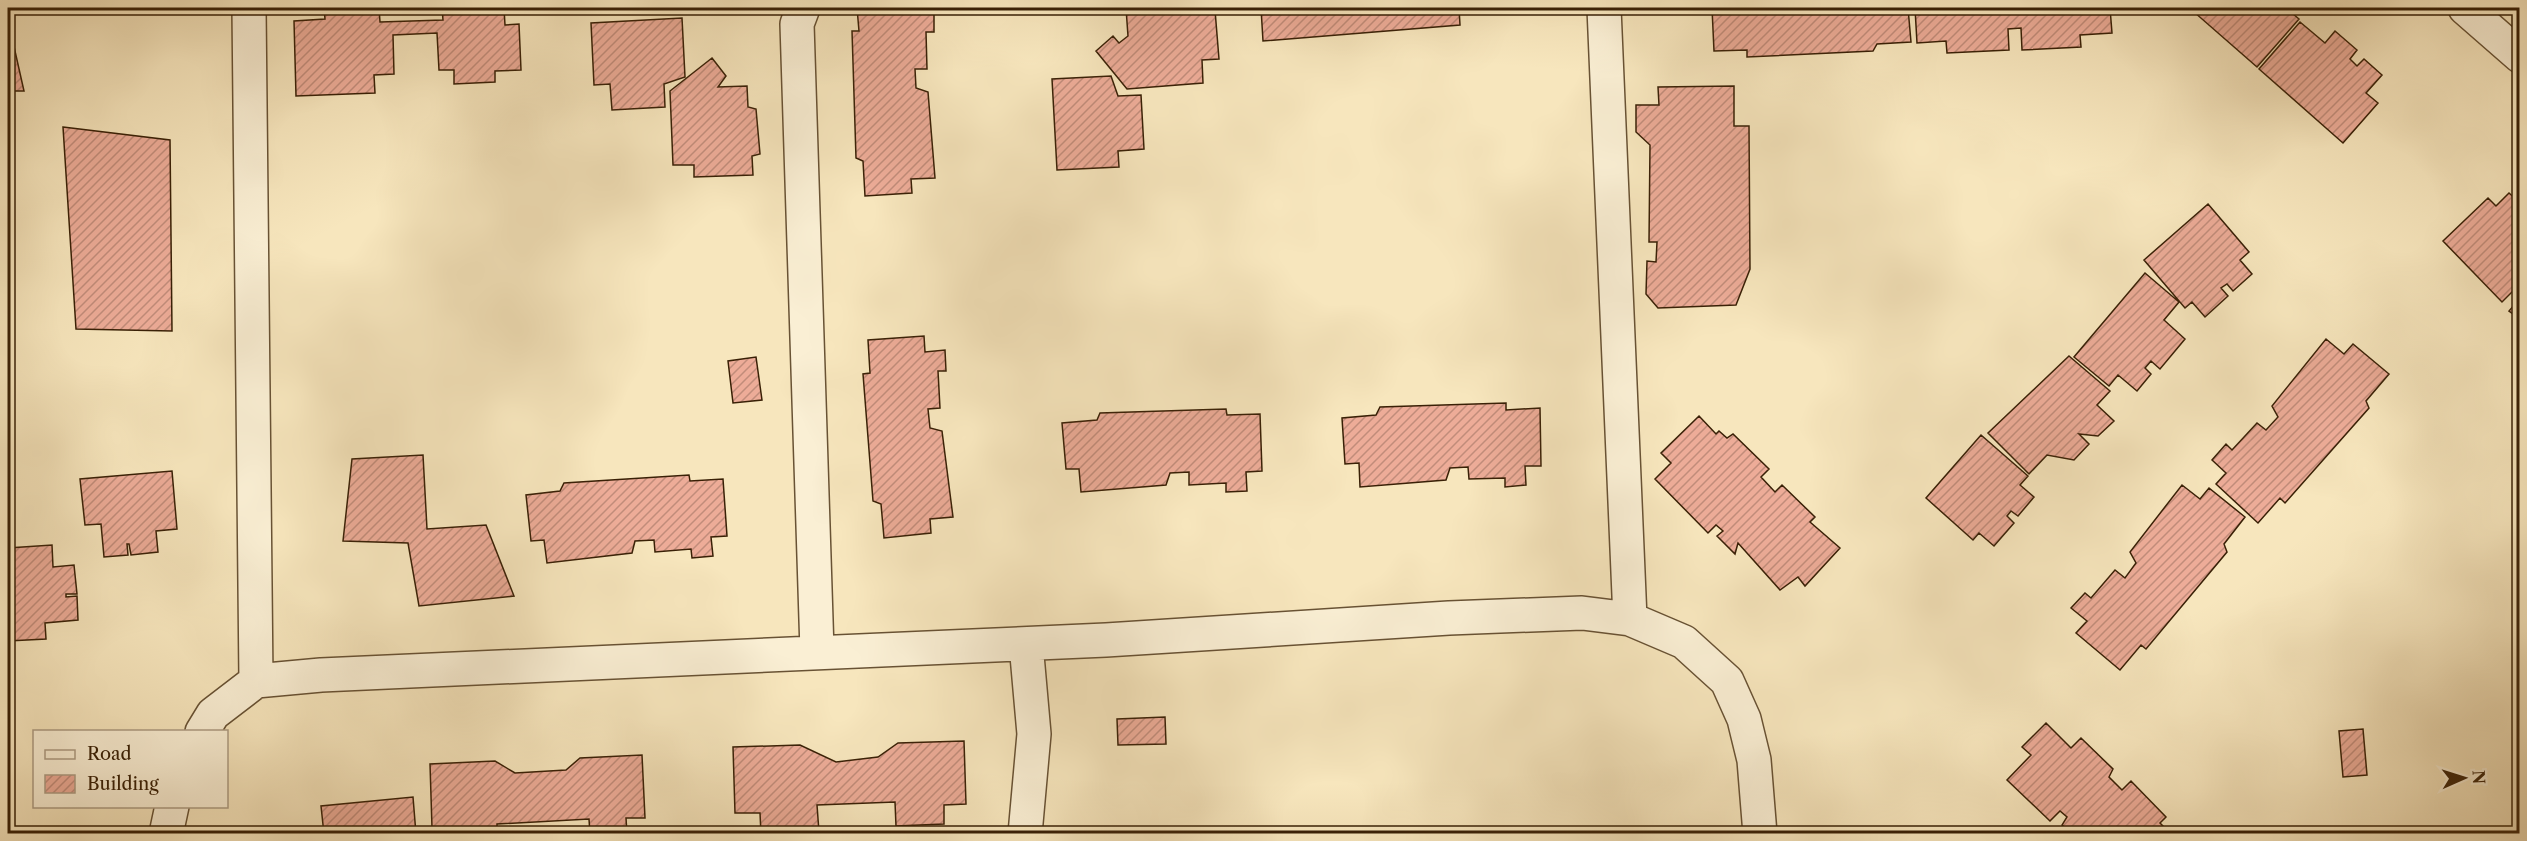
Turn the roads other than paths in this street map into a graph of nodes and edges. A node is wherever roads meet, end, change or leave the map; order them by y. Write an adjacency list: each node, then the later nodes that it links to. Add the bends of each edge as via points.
1 (249, 8): 9 (street)
2 (803, 8): 8 (street, via 797,24)
3 (1604, 8): 6 (street)
4 (2465, 8): 5 (street)
5 (2520, 56)
6 (1630, 619): 7 (street, via 1582,613 1471,617); 14 (street, via 1684,642 1727,681 1744,719 1754,760)
7 (1026, 644): 8 (street); 13 (street, via 1034,734)
8 (817, 651): 9 (street)
9 (256, 681): 10 (street, via 213,714)
10 (203, 730)
11 (172, 808): 12 (street)
12 (166, 834)
13 (1025, 834)
14 (1760, 834)

